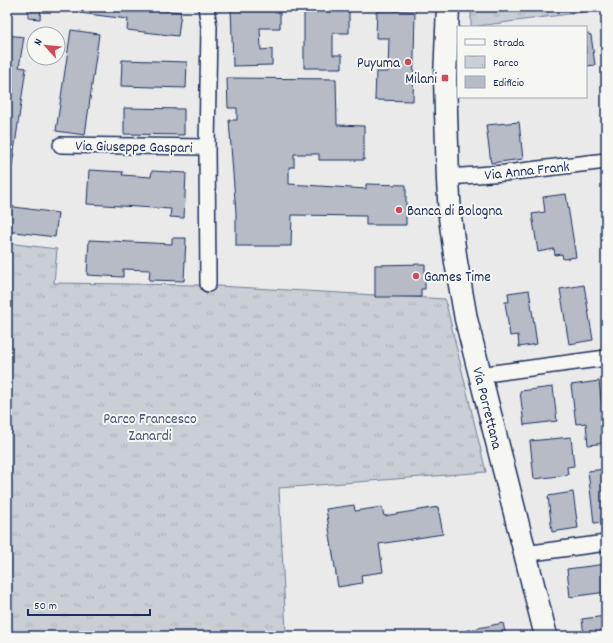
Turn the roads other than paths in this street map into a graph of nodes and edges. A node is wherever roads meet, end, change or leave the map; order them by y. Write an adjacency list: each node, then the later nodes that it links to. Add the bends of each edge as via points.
1 (206, 7): 4 (street, Via Giuseppe Gaspari)
2 (448, 7): 6 (main road, Via Porrettana, via 445,78)
3 (61, 145): 4 (street, Via Giuseppe Gaspari)
4 (207, 147): 7 (street, Via Giuseppe Gaspari)
5 (606, 161): 6 (street, Via Anna Frank)
6 (448, 177): 9 (main road, Via Porrettana, via 456,262)
7 (208, 284)
8 (606, 358): 9 (street)
9 (479, 375): 11 (main road, Via Porrettana)
10 (606, 543): 11 (street)
11 (524, 554): 12 (main road, Via Porrettana)
12 (546, 636)

